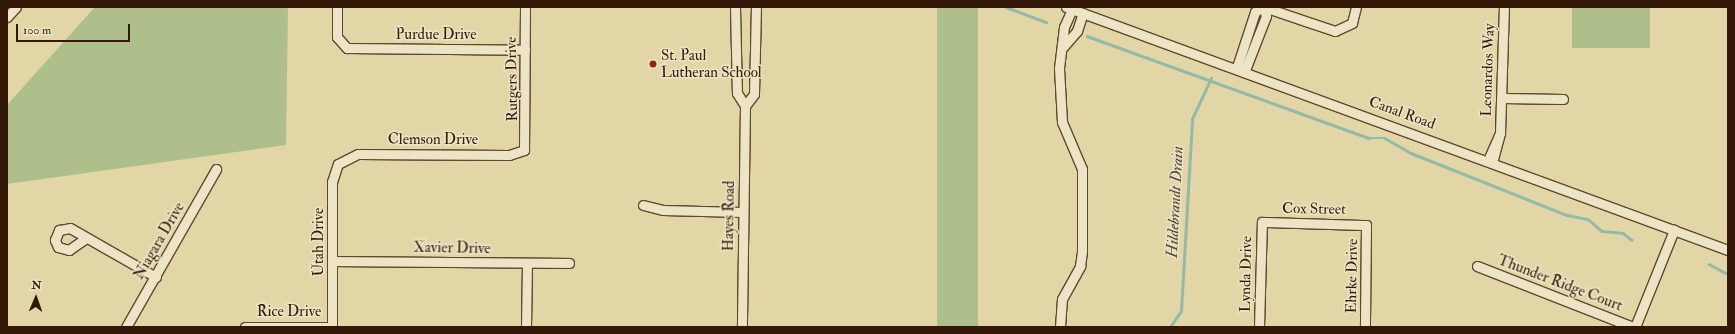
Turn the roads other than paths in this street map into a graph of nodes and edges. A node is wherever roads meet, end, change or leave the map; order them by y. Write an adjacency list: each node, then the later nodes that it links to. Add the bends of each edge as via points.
1 (16, 7): 11 (street)
2 (337, 7): 13 (street, Purdue Drive, via 337,36 347,48)
3 (525, 7): 13 (street, Rutgers Drive)
4 (735, 7): 17 (street, Hayes Road, via 738,94)
5 (756, 7): 17 (street, Hayes Road, via 754,94)
6 (1263, 7): 7 (street, via 1328,30 1342,30 1354,20); 14 (street, via 1266,16)
7 (1356, 7)
8 (1504, 7): 15 (street, Leonardos Way)
9 (1069, 8): 10 (street, Canal Road); 12 (street)
10 (1083, 13): 12 (street, via 1077,31); 14 (street, Canal Road)
11 (7, 17)
12 (1062, 47): 39 (street, via 1059,68 1062,122 1078,156 1083,177 1082,257 1062,299)
13 (525, 50): 18 (street, Rutgers Drive)
14 (1241, 69): 20 (street, Canal Road)
15 (1503, 98): 16 (street); 20 (street, Leonardos Way, via 1500,133)
16 (1563, 99)
17 (746, 106): 23 (street, Hayes Road)
18 (524, 150): 19 (street, Clemson Drive, via 509,155 358,154)
19 (342, 160): 29 (street, Utah Drive, via 332,182)
20 (1490, 161): 26 (street, Canal Road)
21 (216, 169): 33 (street, Niagara Drive)
22 (643, 205): 23 (street, via 663,210)
23 (742, 212): 38 (street, Hayes Road)
24 (1262, 222): 25 (street, Cox Street); 40 (street, Lynda Drive)
25 (1366, 225): 41 (street, Ehrke Drive)
26 (1674, 230): 28 (street, Canal Road); 42 (street)
27 (86, 238): 33 (street, via 114,250)
28 (1728, 250)
29 (334, 260): 30 (street, Xavier Drive); 36 (street, Utah Drive)
30 (527, 263): 31 (street, Xavier Drive); 37 (street)
31 (569, 263)
32 (1477, 266): 42 (street, Thunder Ridge Court)
33 (156, 277): 34 (street, Niagara Drive)
34 (126, 327)
35 (245, 327): 36 (street, Rice Drive)
36 (332, 327)
37 (526, 327)
38 (742, 327)
39 (1060, 327)
40 (1259, 327)
41 (1365, 327)
42 (1634, 327)

